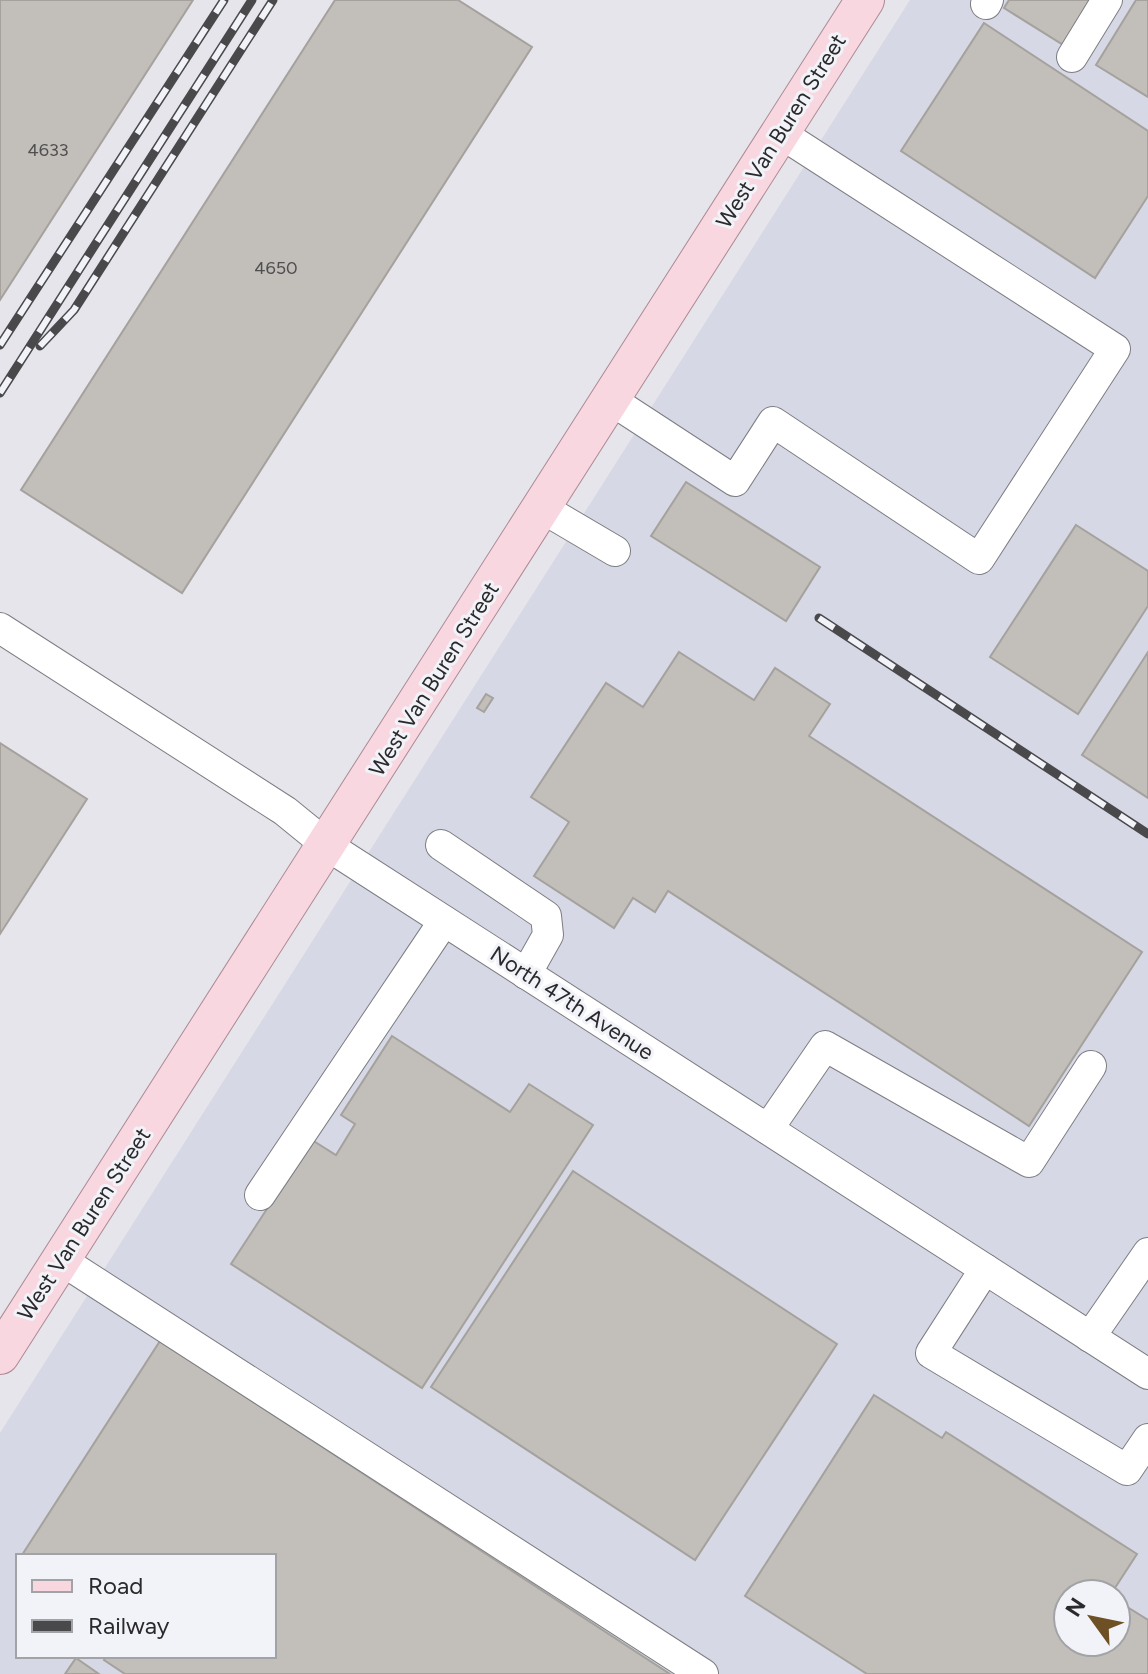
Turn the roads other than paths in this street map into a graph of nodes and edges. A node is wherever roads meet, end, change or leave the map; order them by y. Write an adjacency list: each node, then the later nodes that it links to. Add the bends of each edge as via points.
1 (865, 0): 4 (main road, West Van Buren Street)
2 (1107, 0): 3 (street)
3 (1072, 57)
4 (780, 133): 5 (main road, West Van Buren Street); 5 (street, via 1115,349 979,559 773,422 735,481)
5 (611, 400): 6 (main road, West Van Buren Street)
6 (542, 508): 7 (street); 10 (main road, West Van Buren Street)
7 (615, 551)
8 (0, 628): 10 (street, North 47th Avenue, via 285,811)
9 (441, 845): 12 (street, via 546,916 548,935)
10 (328, 846): 11 (street, North 47th Avenue); 17 (main road, West Van Buren Street)
11 (444, 921): 12 (street, North 47th Avenue); 15 (street)
12 (526, 974): 14 (street, North 47th Avenue)
13 (1091, 1066): 14 (street, via 1029,1162 825,1046)
14 (768, 1129): 18 (street, North 47th Avenue)
15 (260, 1195)
16 (1148, 1253): 19 (street)
17 (61, 1260): 20 (main road, West Van Buren Street); 23 (street)
18 (985, 1269): 19 (street, North 47th Avenue); 22 (street, via 931,1353 1127,1470)
19 (1090, 1337): 21 (street, North 47th Avenue)
20 (0, 1355)
21 (1148, 1374)
22 (1148, 1439)
23 (703, 1674)

